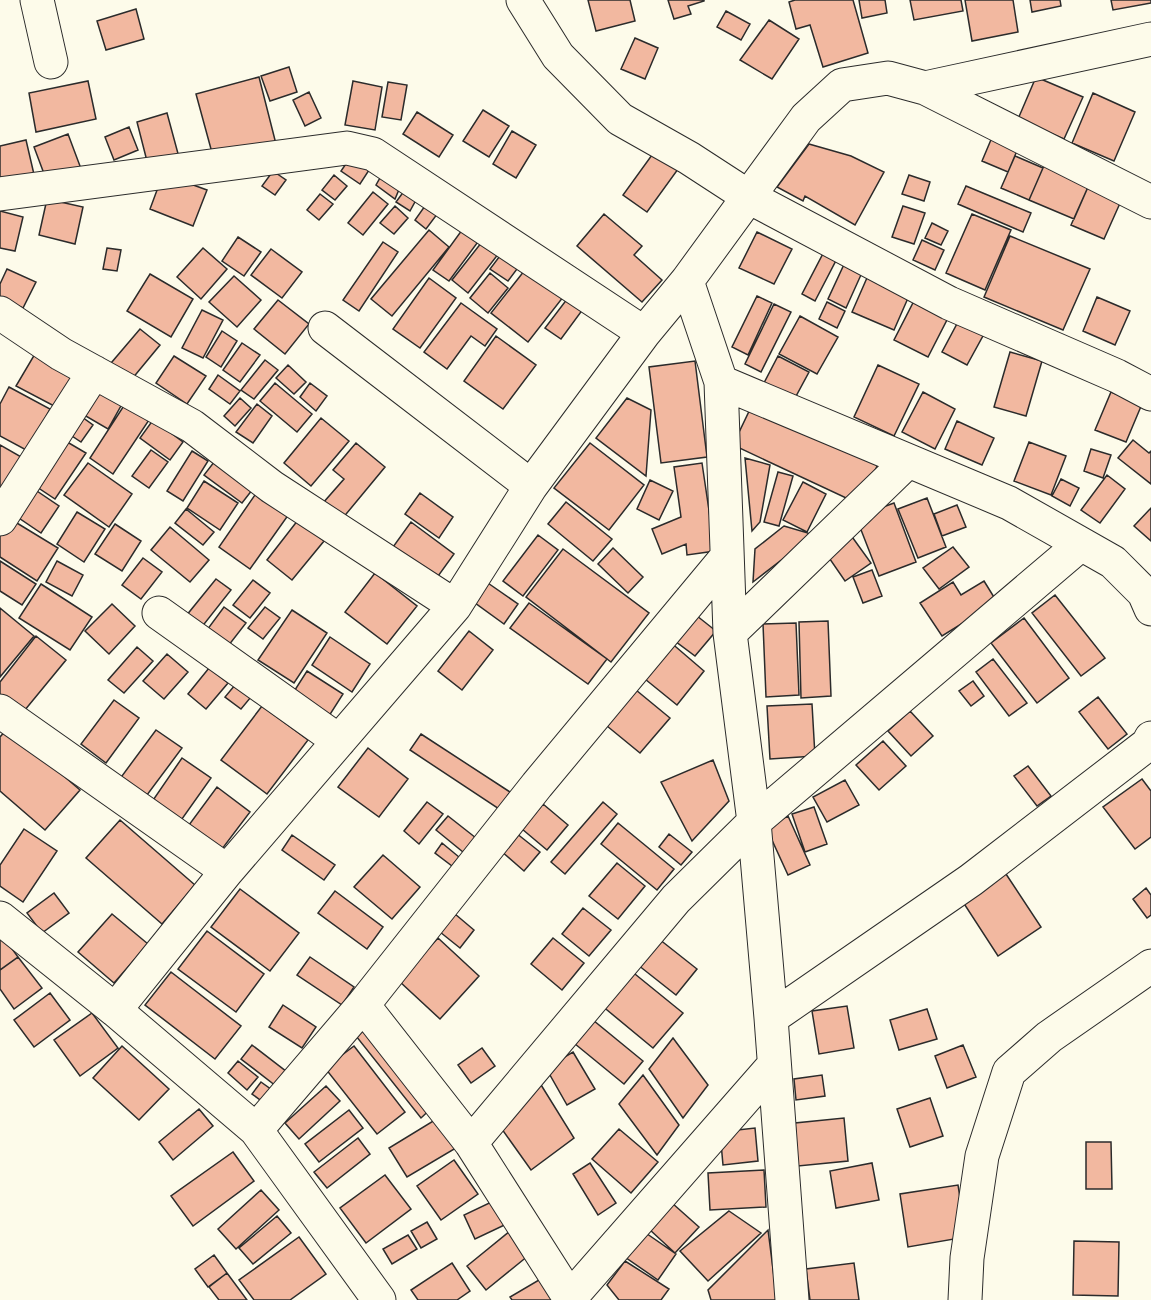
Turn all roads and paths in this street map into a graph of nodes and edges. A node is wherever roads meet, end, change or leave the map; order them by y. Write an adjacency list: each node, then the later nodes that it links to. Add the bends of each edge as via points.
1 (37, 0): 4 (street)
2 (523, 0): 7 (street, via 558,56 620,119)
3 (1151, 39): 5 (street)
4 (51, 62)
5 (925, 88): 7 (street, via 888,78 842,86 806,118); 8 (street)
6 (0, 194): 12 (street, via 347,148 373,154)
7 (749, 197): 9 (street); 15 (street, via 949,303)
8 (1151, 202)
9 (687, 281): 12 (street); 14 (street)
10 (0, 313): 13 (street)
11 (326, 328): 17 (street)
12 (644, 333): 17 (street)
13 (94, 372): 18 (street); 21 (street, via 192,426 272,487)
14 (721, 382): 16 (street); 20 (street)
15 (1151, 394)
16 (908, 461): 19 (street, via 1009,503); 24 (street)
17 (531, 486): 21 (street)
18 (0, 519)
19 (1081, 544): 22 (street, via 1113,562 1144,594); 28 (street)
20 (725, 559): 24 (street); 32 (street, via 537,785)
21 (455, 606): 27 (street)
22 (1151, 609)
23 (159, 613): 27 (street)
24 (730, 633): 28 (street)
25 (0, 711): 29 (street)
26 (1151, 738): 34 (street, via 971,880)
27 (339, 741): 29 (street)
28 (754, 822): 34 (street); 37 (street, via 676,899)
29 (227, 871): 33 (street)
30 (0, 918): 33 (street)
31 (1151, 966): 41 (street, via 1049,1037 1009,1072 982,1156)
32 (363, 1005): 36 (street); 37 (street)
33 (115, 1010): 36 (street)
34 (771, 1018): 35 (street)
35 (774, 1065): 38 (street); 40 (street)
36 (256, 1130): 39 (street)
37 (471, 1143): 38 (street)
38 (571, 1299)
39 (379, 1300)
40 (792, 1300)
41 (965, 1300)

